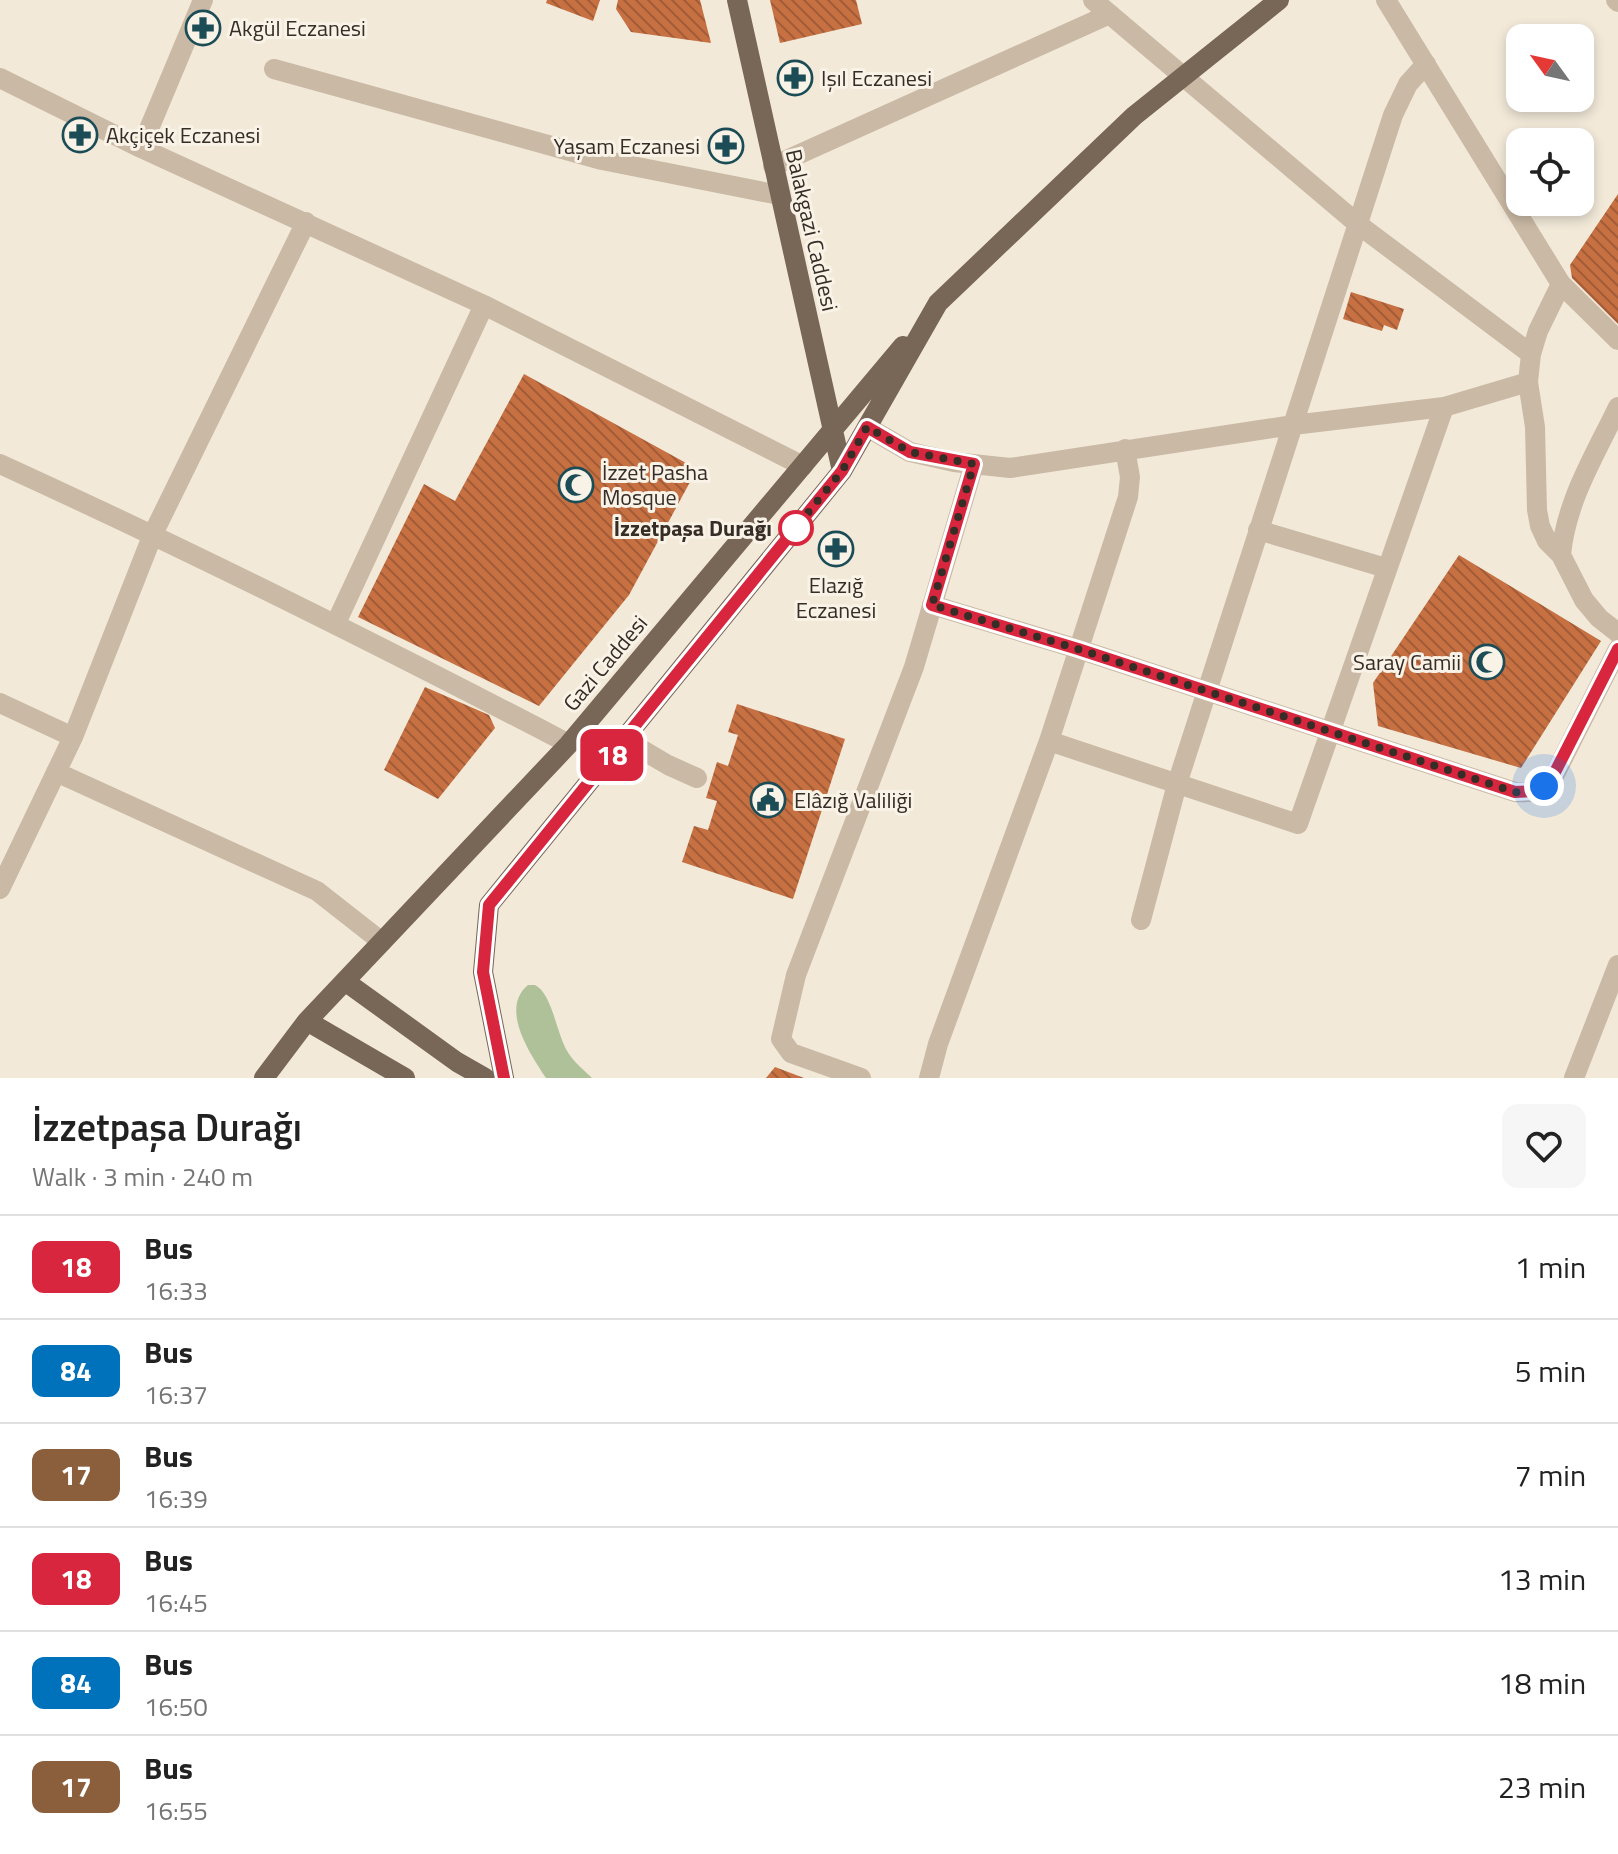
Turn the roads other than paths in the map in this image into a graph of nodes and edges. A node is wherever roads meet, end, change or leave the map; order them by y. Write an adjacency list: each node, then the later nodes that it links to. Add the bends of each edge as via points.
1 (203, 0): 11 (street)
2 (737, 0): 12 (main road, Balakgazi Caddesi)
3 (1093, 0): 6 (street)
4 (1279, 0): 10 (main road)
5 (1386, 0): 7 (street)
6 (1110, 14): 10 (street); 12 (street)
7 (1426, 64): 15 (street, via 1400,99); 16 (street)
8 (274, 69): 13 (street, via 602,160)
9 (0, 78): 11 (street)
10 (1184, 78): 15 (street); 17 (main road, via 1134,116)
11 (141, 148): 14 (street)
12 (773, 166): 13 (main road, Balakgazi Caddesi)
13 (779, 195): 26 (main road, Balakgazi Caddesi)
14 (306, 222): 18 (street); 33 (street)
15 (1359, 225): 20 (street); 24 (street)
16 (1561, 284): 19 (street); 20 (street)
17 (938, 303): 25 (main road); 26 (main road, Gazi Caddesi)
18 (484, 305): 30 (street); 37 (street)
19 (1618, 340)
20 (1531, 354): 21 (street)
21 (1528, 382): 22 (street); 34 (street, via 1540,526)
22 (1444, 407): 24 (street); 35 (street)
23 (1618, 407): 34 (street, via 1570,507)
24 (1293, 425): 27 (street); 32 (street)
25 (867, 427): 29 (street, via 910,452); 31 (main road)
26 (833, 430): 30 (main road, Gazi Caddesi); 31 (main road, Balakgazi Caddesi)
27 (1125, 449): 29 (street, via 1010,468); 39 (street, via 1128,497)
28 (0, 464): 33 (street)
29 (974, 464): 36 (street)
30 (803, 466): 47 (main road, Gazi Caddesi)
31 (842, 471): 45 (main road)
32 (1258, 530): 35 (street); 41 (street)
33 (153, 534): 37 (street); 44 (street)
34 (1561, 555): 38 (street, via 1584,600)
35 (1386, 568): 43 (street)
36 (932, 605): 39 (street); 61 (street, via 914,667 796,975 781,1039 791,1053)
37 (336, 623): 47 (street)
38 (1618, 633)
39 (1078, 649): 41 (street); 46 (street)
40 (1618, 649): 43 (street, via 1556,772 1537,791 1515,792)
41 (1207, 693): 43 (street); 50 (street)
42 (0, 703): 44 (street)
43 (1331, 733): 50 (street, via 1298,824)
44 (73, 737): 48 (street)
45 (624, 739): 49 (street); 60 (main road, via 489,905 483,972)
46 (1049, 741): 50 (street); 62 (street)
47 (569, 744): 53 (main road, Gazi Caddesi)
48 (56, 772): 51 (street); 53 (street, via 317,891)
49 (697, 778)
50 (1177, 784): 52 (street)
51 (0, 889)
52 (1141, 920)
53 (382, 942): 55 (main road, Gazi Caddesi)
54 (1618, 965): 63 (street)
55 (346, 982): 56 (main road, Gazi Caddesi); 59 (main road)
56 (307, 1021): 57 (main road, Gazi Caddesi); 58 (main road)
57 (264, 1078)
58 (405, 1078)
59 (485, 1078)
60 (504, 1078)
61 (861, 1078)
62 (929, 1078)
63 (1574, 1078)

